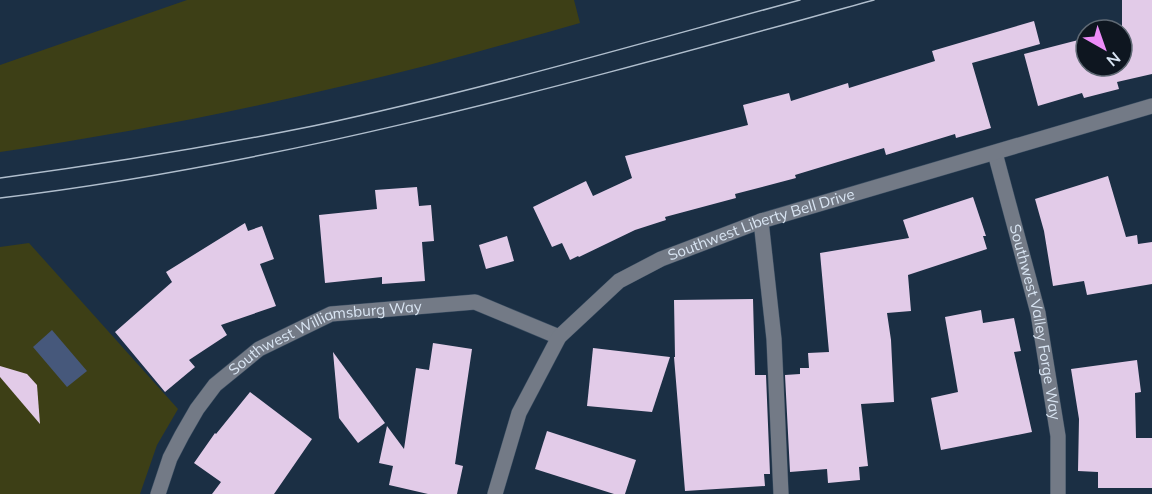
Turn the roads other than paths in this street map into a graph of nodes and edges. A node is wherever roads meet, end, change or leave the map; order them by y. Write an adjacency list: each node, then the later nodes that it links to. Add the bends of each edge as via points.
1 (1152, 106): 2 (street, Southwest Liberty Bell Drive)
2 (995, 153): 3 (street, Southwest Liberty Bell Drive); 8 (street, Southwest Valley Forge Way, via 1038,313 1058,436)
3 (761, 221): 4 (street, Southwest Liberty Bell Drive, via 661,259 619,281); 7 (street, via 774,339)
4 (559, 337): 5 (street, Southwest Williamsburg Way, via 475,302 331,314 259,349 215,385 182,435); 6 (street, Southwest Liberty Bell Drive, via 519,412)
5 (158, 494)
6 (495, 494)
7 (781, 494)
8 (1058, 494)

